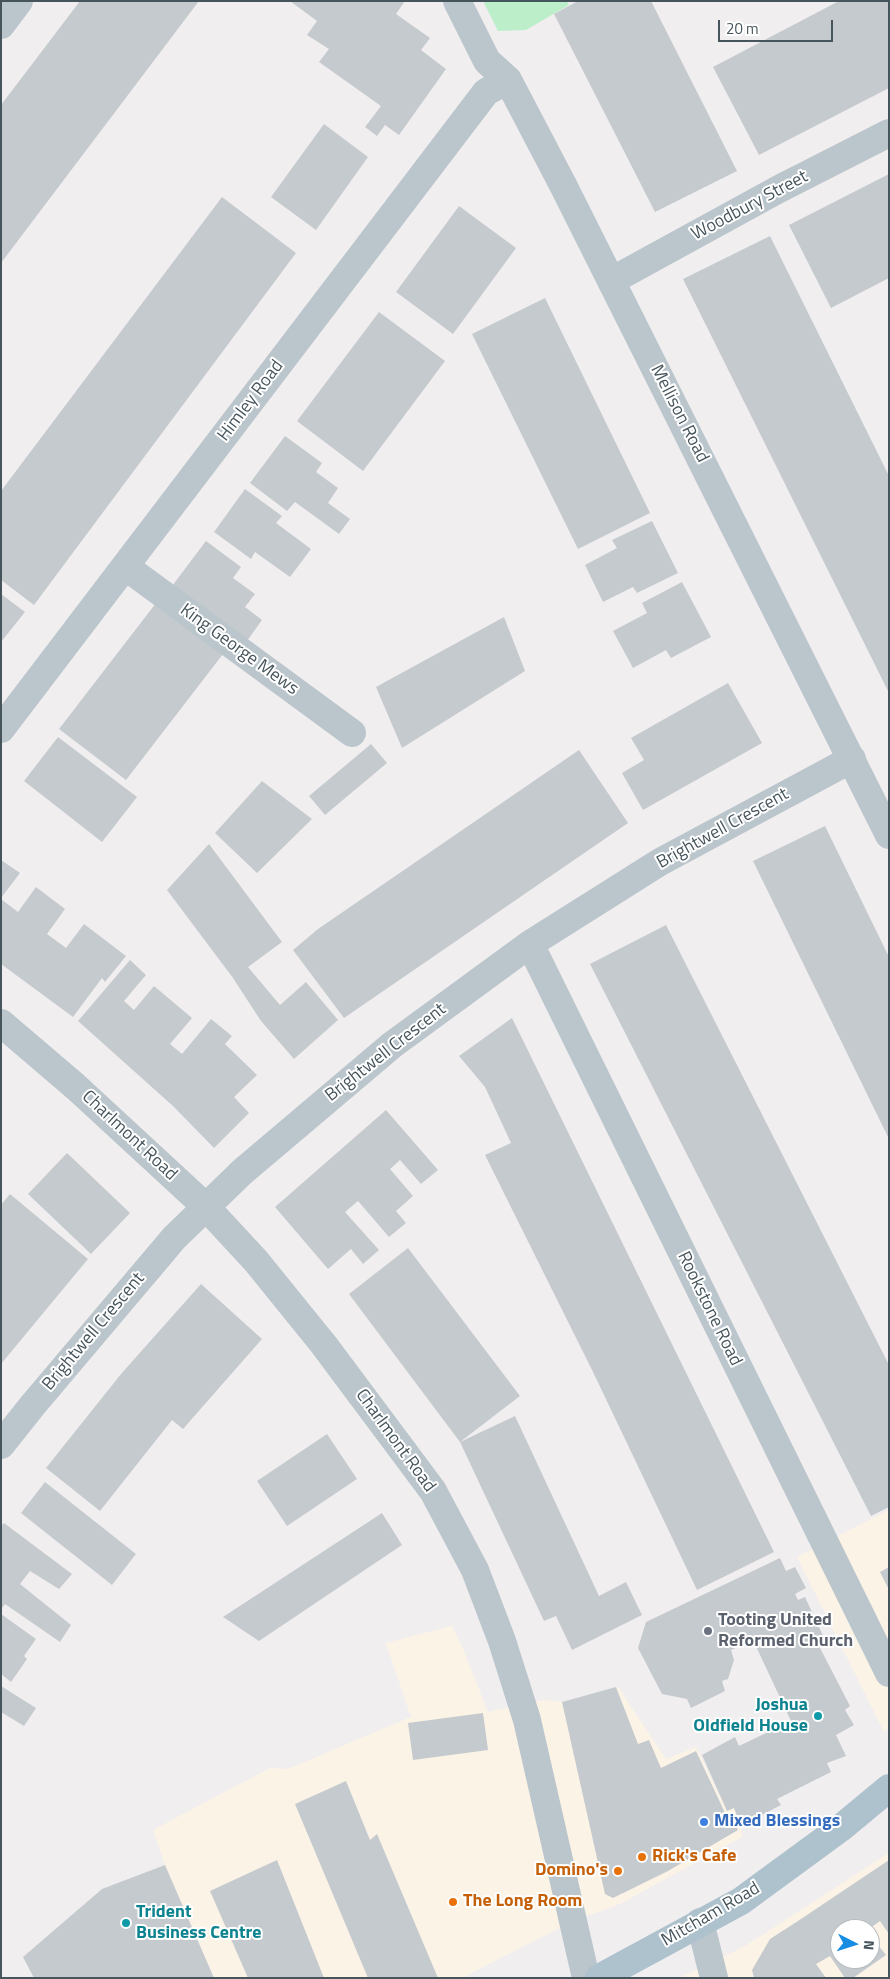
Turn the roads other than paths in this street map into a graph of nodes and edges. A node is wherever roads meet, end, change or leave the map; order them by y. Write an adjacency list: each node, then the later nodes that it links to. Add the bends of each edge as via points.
1 (19, 1): 3 (street)
2 (457, 1): 4 (street, Mellison Road, via 487,62)
3 (1, 25)
4 (508, 80): 6 (street, Mellison Road); 7 (street, Himley Road, via 486,92)
5 (889, 133): 6 (street, Woodbury Street)
6 (611, 281): 10 (street, Mellison Road)
7 (126, 567): 8 (street, Himley Road); 9 (street, King George Mews)
8 (1, 729)
9 (352, 733)
10 (852, 759): 11 (street, Mellison Road); 12 (street, Brightwell Crescent, via 660,862)
11 (889, 835)
12 (530, 944): 14 (street, Brightwell Crescent, via 392,1045 242,1172); 16 (street, Rookstone Road)
13 (1, 1023): 14 (street, Charlmont Road, via 76,1086)
14 (206, 1207): 15 (street, Brightwell Crescent, via 174,1238); 19 (street, Charlmont Road, via 324,1345 433,1491 475,1570 527,1720)
15 (1, 1445)
16 (889, 1673)
17 (889, 1788): 18 (main road, Mitcham Road, via 742,1901)
18 (700, 1922): 20 (main road, Mitcham Road); 21 (street)
19 (586, 1978)
20 (599, 1978)
21 (714, 1978)

